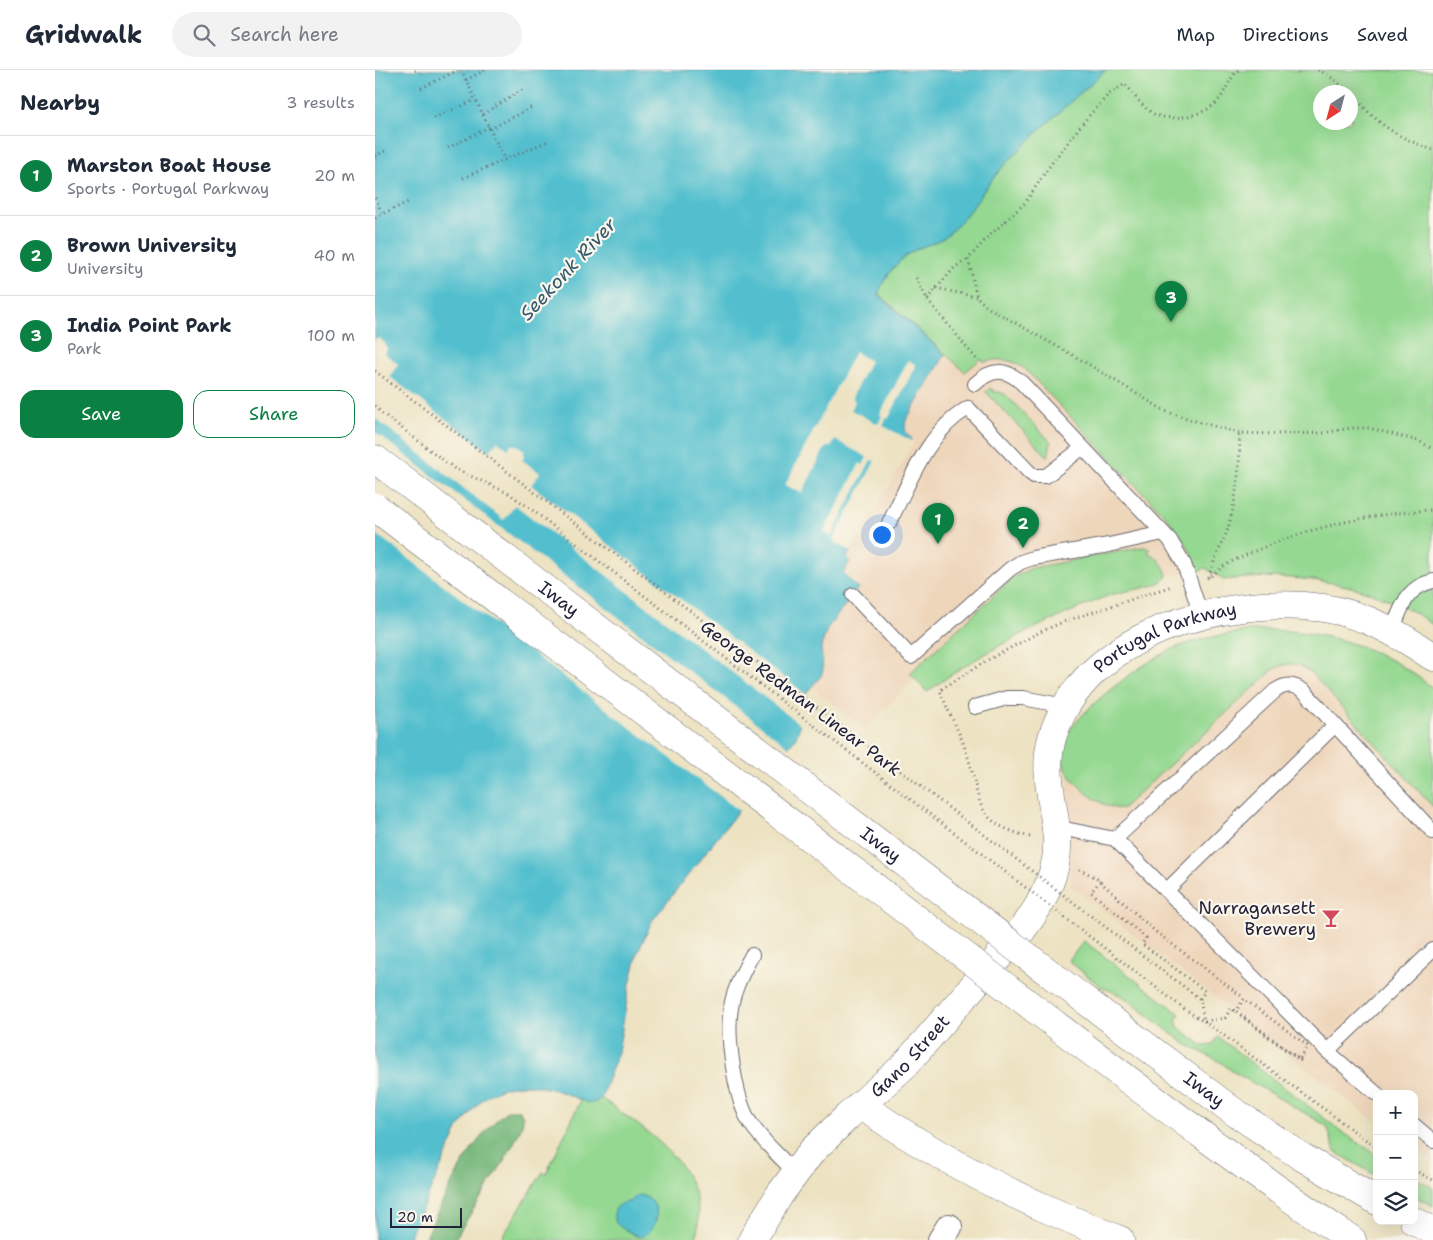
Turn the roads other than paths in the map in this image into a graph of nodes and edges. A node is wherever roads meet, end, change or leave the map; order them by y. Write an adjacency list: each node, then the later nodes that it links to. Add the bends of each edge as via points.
1 (975, 384): 2 (lane, via 987,374 1006,372 1023,384)
2 (1082, 448): 5 (lane, via 1046,476 1035,476 967,408 948,422 930,444); 6 (lane)
3 (385, 466): 28 (main road, Iway, bridge, via 1238,1114)
4 (375, 506): 33 (main road, bridge, via 1220,1149)
5 (889, 523)
6 (1163, 533): 8 (lane, via 1021,562 1009,569 911,657); 9 (lane, via 1180,555)
7 (1433, 581): 10 (lane, via 1410,592)
8 (853, 595)
9 (1201, 615): 10 (main road, Portugal Parkway, via 1255,606 1323,608 1364,618); 12 (main road, Portugal Parkway, via 1163,628 1126,648 1088,677)
10 (1392, 630): 11 (main road, Portugal Parkway)
11 (1433, 657)
12 (1065, 706): 13 (lane, via 1007,698); 16 (main road, Portugal Parkway, via 1052,739)
13 (975, 707)
14 (1335, 725): 15 (lane); 17 (lane, via 1300,688 1280,687); 19 (lane)
15 (1433, 832)
16 (1046, 833): 17 (lane); 18 (main road, Portugal Parkway)
17 (1115, 838): 19 (lane)
18 (1064, 866): 24 (main road, Gano Street, via 1022,930 905,1066)
19 (1167, 890): 22 (lane)
20 (1433, 950): 22 (lane)
21 (752, 955): 27 (lane, via 731,1008 731,1048 739,1098 751,1125)
22 (1327, 1051): 23 (lane)
23 (1373, 1091)
24 (860, 1105): 27 (main road, Gano Street, via 829,1133); 32 (main road, via 970,1172 1029,1202)
25 (1418, 1128): 26 (lane)
26 (1433, 1141)
27 (795, 1172): 31 (main road, Gano Street)
28 (1373, 1199)
29 (1418, 1223): 30 (main road)
30 (1433, 1231)
31 (752, 1240)
32 (1120, 1240)
33 (1352, 1240)

